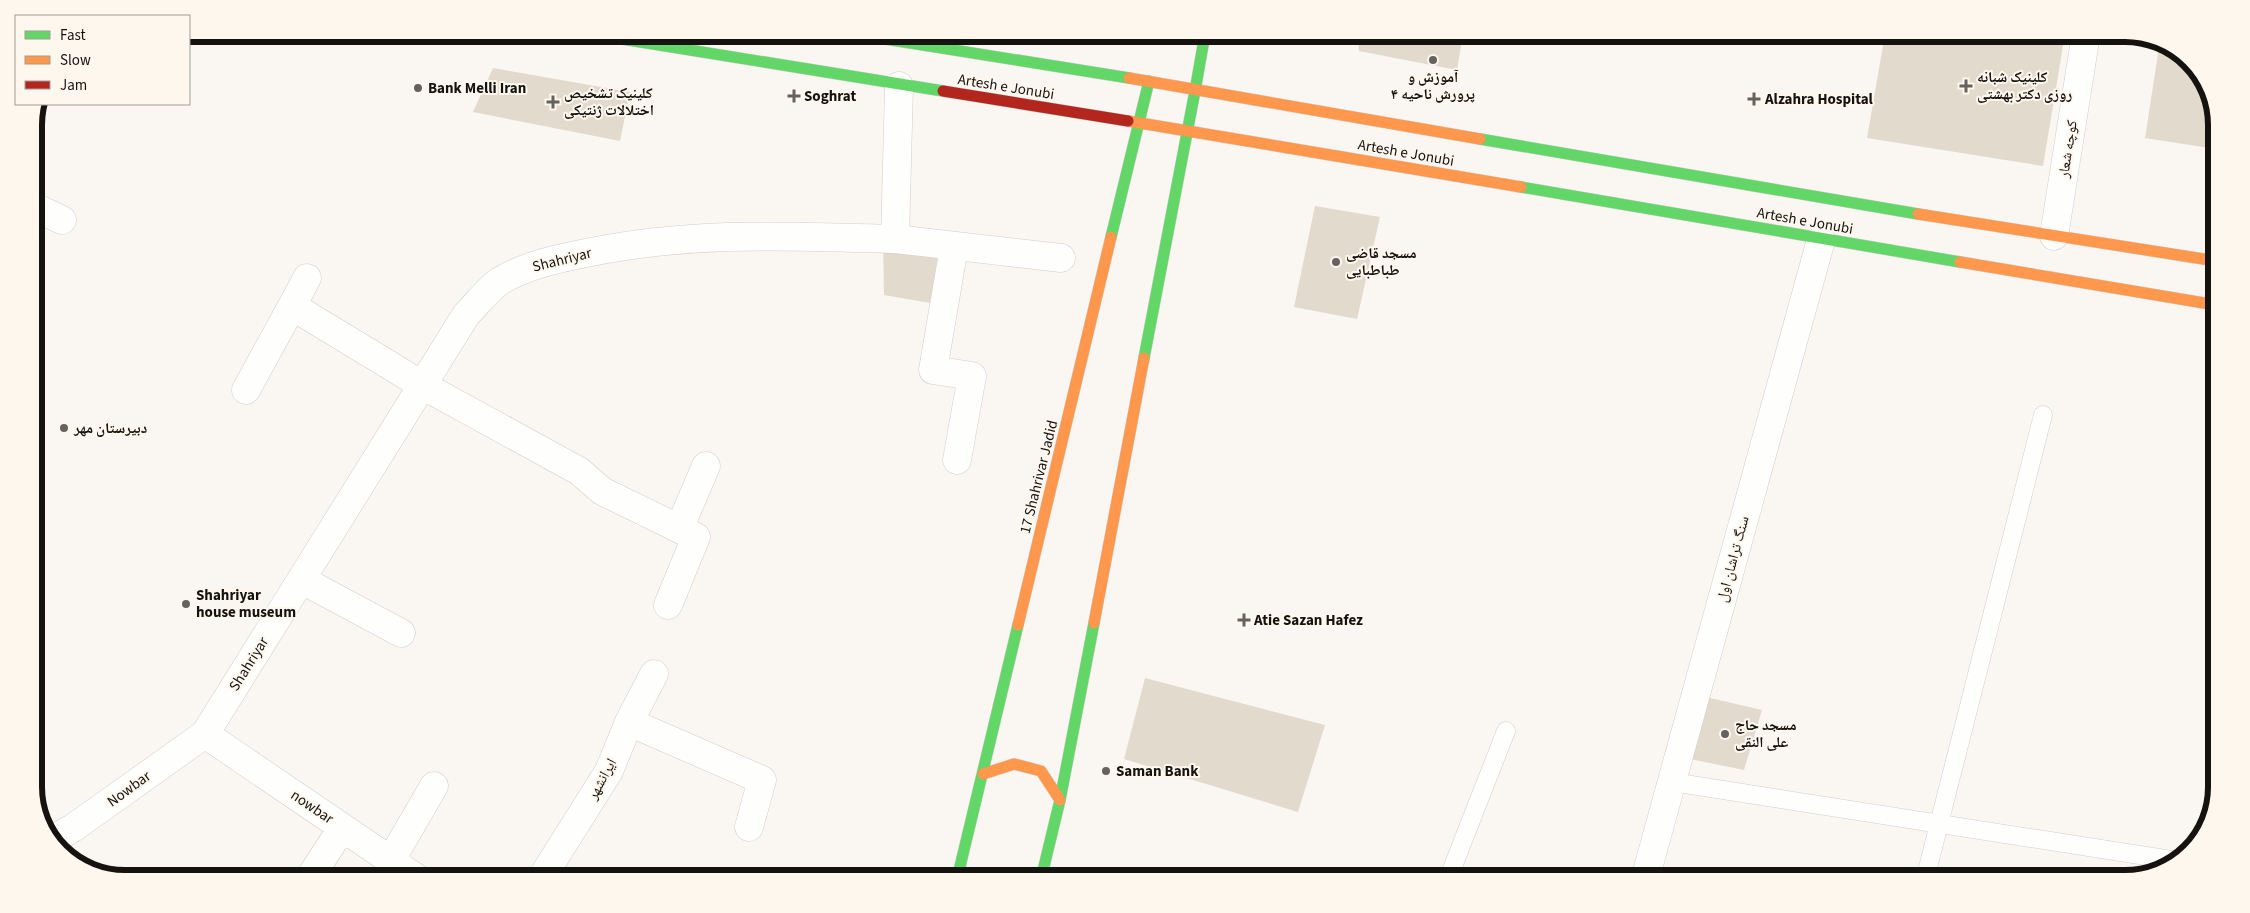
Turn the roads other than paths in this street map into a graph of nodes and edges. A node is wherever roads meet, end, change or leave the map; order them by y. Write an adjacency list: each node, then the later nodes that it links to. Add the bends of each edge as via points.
1 (638, 42): 6 (main road, Artesh e Jonubi)
2 (946, 42): 5 (main road, Artesh e Jonubi)
3 (1204, 42): 7 (main road)
4 (2085, 42): 12 (street, کوچه شعار)
5 (1149, 81): 7 (main road, Artesh e Jonubi); 8 (main road, 17 Shahrivar Jadid)
6 (899, 86): 8 (main road, Artesh e Jonubi); 13 (street)
7 (1195, 91): 9 (main road); 12 (main road, Artesh e Jonubi)
8 (1140, 123): 9 (main road, Artesh e Jonubi); 34 (main road, 17 Shahrivar Jadid)
9 (1187, 131): 14 (main road, Artesh e Jonubi); 37 (main road)
10 (42, 211): 11 (street)
11 (62, 220)
12 (2054, 236): 17 (main road, Artesh e Jonubi)
13 (895, 239): 15 (street, Shahriyar); 21 (street, Shahriyar, via 767,235 694,237 624,245 537,264 499,282 466,316)
14 (1821, 240): 19 (main road, Artesh e Jonubi); 35 (street, سنگ تراشان اول)
15 (954, 247): 16 (street, Shahriyar); 24 (street, via 933,370 972,376)
16 (1061, 258)
17 (2207, 260)
18 (307, 278): 20 (street)
19 (2207, 304)
20 (292, 306): 21 (street); 22 (street)
21 (422, 384): 26 (street, via 579,471 602,491); 27 (street, Shahriyar)
22 (246, 390)
23 (2043, 415): 38 (lane)
24 (957, 460)
25 (706, 466): 26 (street)
26 (679, 529): 28 (street, via 696,537)
27 (302, 580): 29 (street); 33 (street, Shahriyar)
28 (668, 605)
29 (401, 633)
30 (654, 674): 31 (street, ایرانشهر)
31 (629, 722): 39 (street, via 762,780); 46 (street, ایرانشهر, via 609,771)
32 (1506, 731): 49 (lane)
33 (204, 734): 40 (street, nowbar); 41 (street, Nowbar)
34 (983, 774): 37 (main road, via 1014,764 1041,770); 47 (main road, 17 Shahrivar Jadid)
35 (1672, 782): 38 (lane); 50 (street, سنگ تراشان اول)
36 (434, 786): 45 (street)
37 (1060, 800): 48 (main road)
38 (1939, 824): 42 (lane); 51 (lane)
39 (748, 827)
40 (342, 828): 43 (street); 44 (street, nowbar)
41 (59, 836)
42 (2166, 859)
43 (315, 870)
44 (403, 870)
45 (408, 870)
46 (547, 870)
47 (959, 870)
48 (1043, 870)
49 (1452, 870)
50 (1648, 870)
51 (1927, 870)

